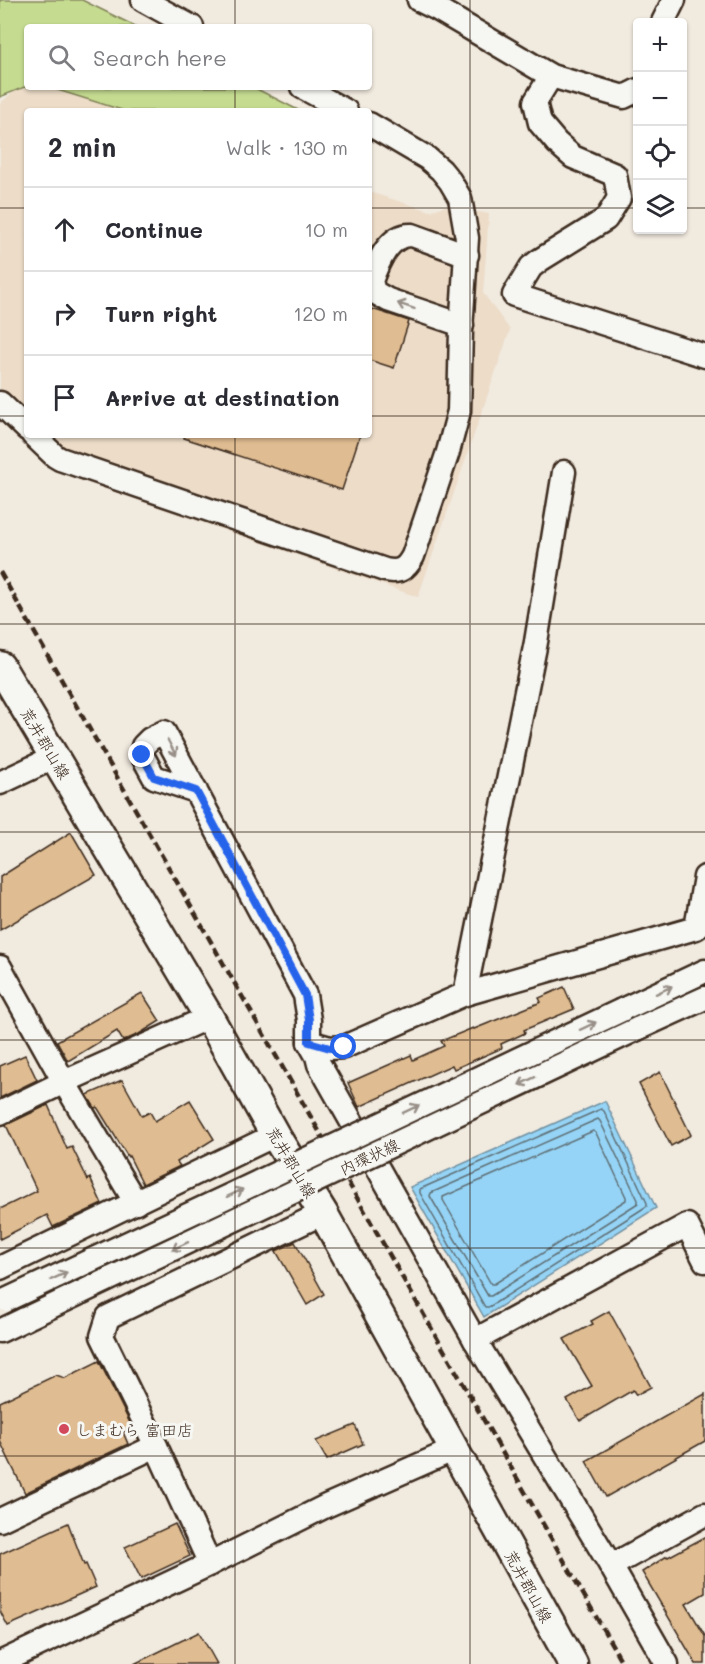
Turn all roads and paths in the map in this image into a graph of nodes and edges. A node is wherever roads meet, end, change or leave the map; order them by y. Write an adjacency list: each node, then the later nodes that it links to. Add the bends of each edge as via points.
1 (143, 0): 5 (street)
2 (418, 0): 6 (street)
3 (674, 0): 4 (street)
4 (665, 18)
5 (187, 24)
6 (551, 76): 8 (street, via 624,97); 15 (street, via 536,102 540,123 573,157 615,176 619,198 606,219 531,267 514,295)
7 (308, 90): 9 (street)
8 (633, 92)
9 (340, 108)
10 (372, 126): 11 (street, via 426,158 450,181 460,198)
11 (467, 255): 12 (street, one-way to 11, via 386,250 405,235); 14 (street)
12 (372, 279)
13 (372, 285): 14 (street, one-way to 13, via 388,300 374,292)
14 (462, 325): 18 (street, via 456,427 413,556 401,571 385,570 60,459)
15 (705, 356)
16 (0, 402): 17 (street)
17 (24, 426)
18 (36, 438)
19 (564, 472): 27 (street, via 536,642)
20 (0, 666): 21 (main road, 荒井郡山線)
21 (55, 758): 22 (street); 29 (main road, 荒井郡山線)
22 (0, 783)
23 (196, 791): 30 (street, via 305,995)
24 (705, 877): 27 (street, via 696,928)
25 (0, 967): 31 (street)
26 (705, 971): 38 (street, one-way to 26, bridge)
27 (465, 994): 30 (street, via 344,1047)
28 (705, 998): 39 (street, 内環状線, one-way to 39, bridge)
29 (209, 1017): 31 (street); 33 (main road, 荒井郡山線)
30 (309, 1042): 40 (street, via 340,1104)
31 (64, 1082): 32 (street); 34 (street)
32 (0, 1113)
33 (275, 1135): 34 (street); 35 (main road, 荒井郡山線)
34 (135, 1203): 37 (street)
35 (323, 1213): 41 (street, via 108,1317 102,1335); 42 (main road, 荒井郡山線)
36 (705, 1261): 40 (street, via 687,1225)
37 (0, 1268)
38 (3, 1301)
39 (0, 1331)
40 (475, 1340): 46 (street)
41 (156, 1446): 44 (street); 45 (street)
42 (453, 1450): 45 (street, via 326,1506); 48 (main road, 荒井郡山線)
43 (705, 1514): 46 (street)
44 (0, 1520)
45 (210, 1564): 47 (street)
46 (611, 1566): 49 (street)
47 (4, 1659)
48 (573, 1664)
49 (667, 1664)

